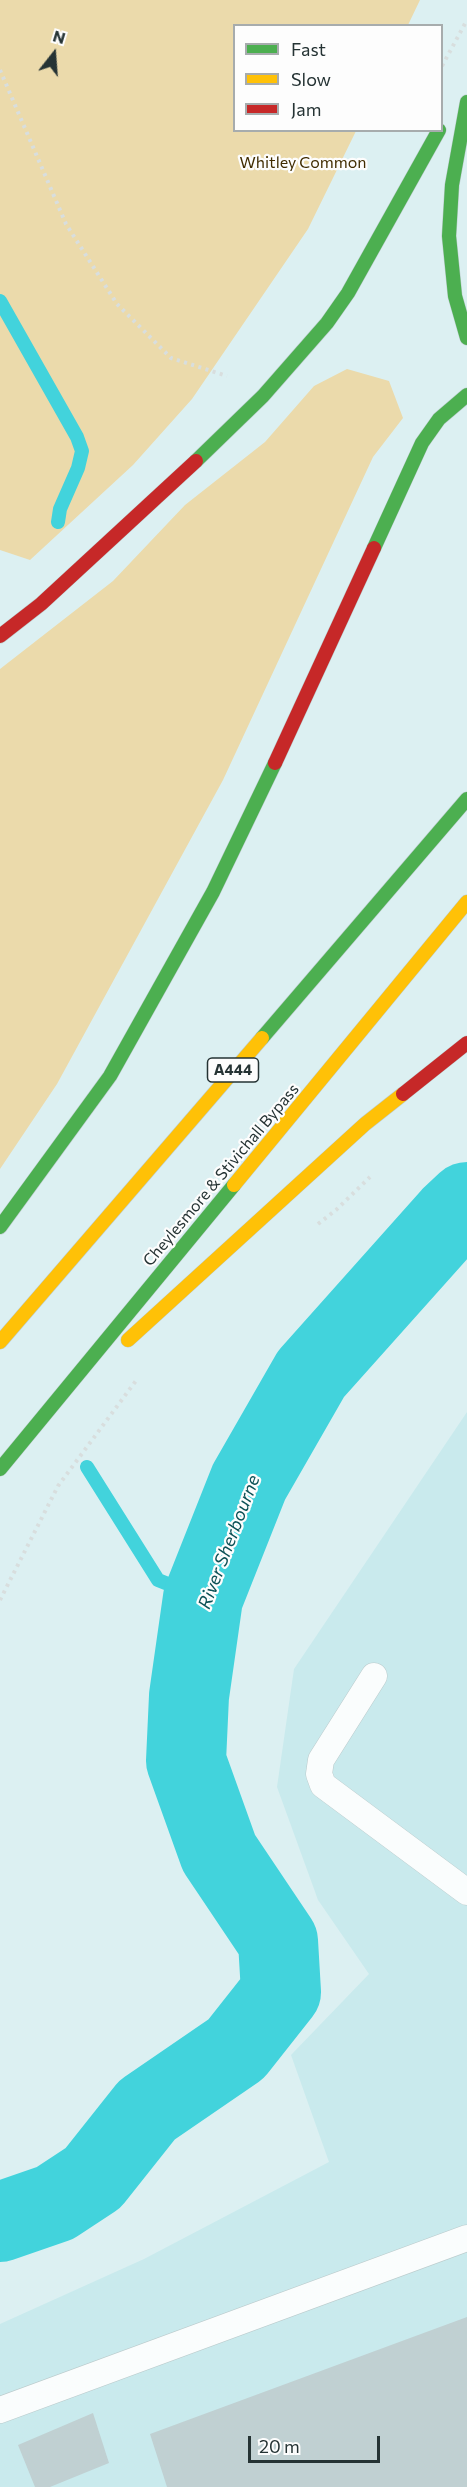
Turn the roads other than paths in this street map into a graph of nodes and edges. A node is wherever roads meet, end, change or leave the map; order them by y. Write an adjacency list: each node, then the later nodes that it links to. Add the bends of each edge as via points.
1 (467, 85): 3 (highway)
2 (467, 102): 5 (highway, via 452,185 449,236 455,296)
3 (445, 121)
4 (439, 132): 7 (highway, via 327,323 234,426 41,604)
5 (467, 338)
6 (467, 395): 11 (highway, via 439,420 422,443 213,891 116,1066)
7 (0, 636)
8 (467, 799): 12 (highway, A444)
9 (467, 902): 13 (highway, Cheylesmore & Stivichall Bypass)
10 (467, 1043): 13 (highway, via 365,1124)
11 (0, 1227)
12 (0, 1342)
13 (40, 1419): 14 (highway, Cheylesmore & Stivichall Bypass)
14 (0, 1468)
15 (375, 1676): 16 (lane, via 321,1760 319,1774 323,1785)
16 (467, 1892)
17 (467, 2238): 18 (lane)
18 (0, 2410)

